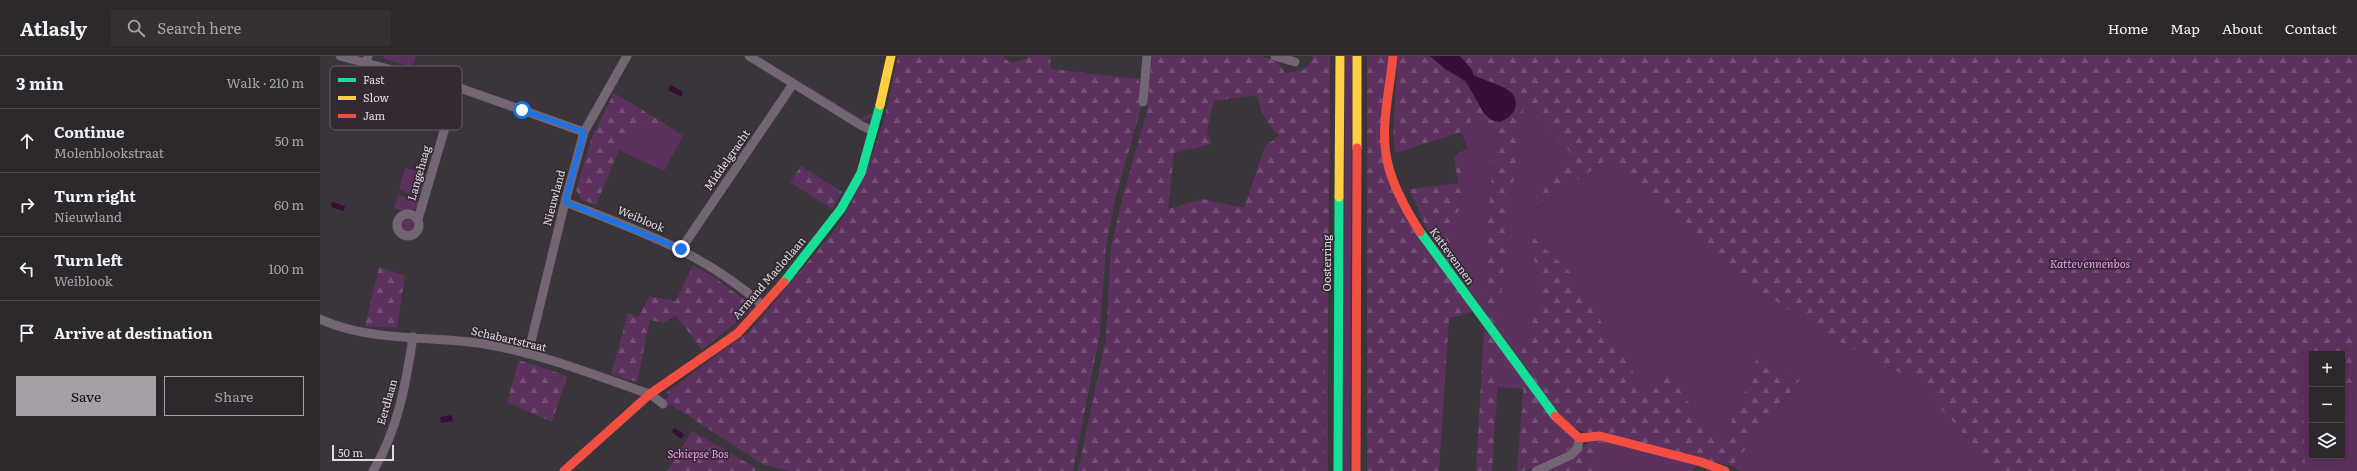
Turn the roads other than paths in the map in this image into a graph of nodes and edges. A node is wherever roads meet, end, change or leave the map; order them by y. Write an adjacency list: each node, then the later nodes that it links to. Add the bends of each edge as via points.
1 (340, 56): 10 (street)
2 (626, 56): 18 (street, Nieuwland)
3 (749, 56): 13 (street)
4 (891, 56): 17 (main road, Armand Maclotlaan)
5 (1147, 56): 15 (street)
6 (1275, 56): 11 (street)
7 (1340, 56): 31 (main road, Oosterring)
8 (1357, 56): 32 (main road)
9 (1393, 56): 28 (main road, Kattevennen, via 1385,147 1388,164 1398,189 1420,234 1434,254 1555,416)
10 (367, 59): 12 (street)
11 (1295, 62)
12 (390, 66)
13 (793, 84): 17 (street); 21 (street, Middelgracht)
14 (462, 89): 18 (street)
15 (1143, 102)
16 (444, 130): 20 (street, Langehaag, via 419,216)
17 (873, 131): 22 (main road, Armand Maclotlaan, via 861,173 841,209)
18 (584, 132): 19 (street, Nieuwland)
19 (565, 202): 21 (street, Weiblook); 25 (street, Nieuwland)
20 (416, 218)
21 (681, 249): 22 (street, Weiblook, via 734,282)
22 (763, 306): 26 (main road, Armand Maclotlaan, via 738,333)
23 (320, 319): 24 (street, Schabartstraat, via 368,334)
24 (413, 337): 25 (street, Schabartstraat, via 462,340); 29 (street, Eerdlaan, via 397,418 382,456)
25 (528, 354): 26 (street, Schabartstraat)
26 (650, 394): 27 (street, Schabartstraat); 30 (main road, Armand Maclotlaan)
27 (663, 404)
28 (1579, 438): 33 (street, via 1578,448 1571,455); 34 (main road, via 1600,436 1701,462)
29 (373, 471)
30 (564, 471)
31 (1338, 471)
32 (1356, 471)
33 (1536, 471)
34 (1725, 471)

